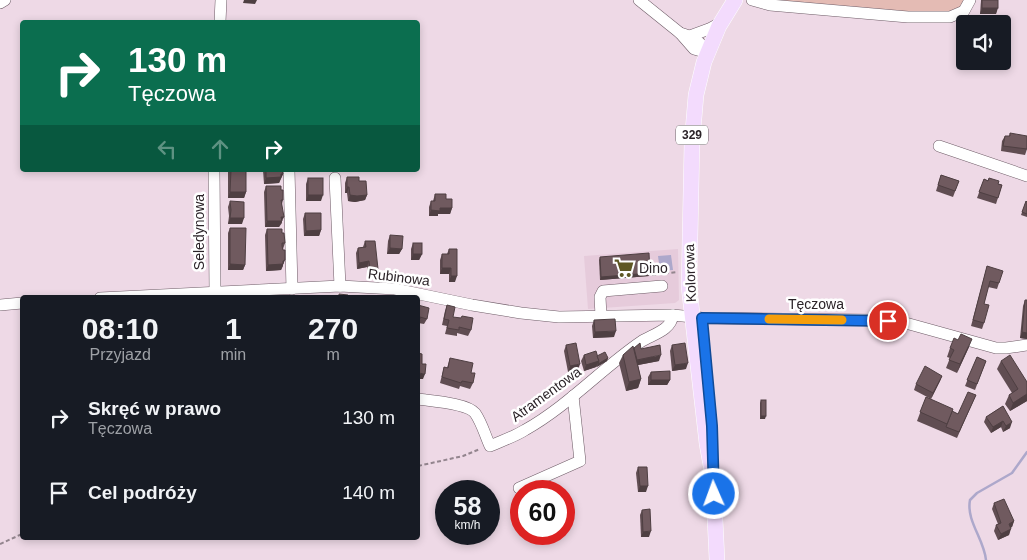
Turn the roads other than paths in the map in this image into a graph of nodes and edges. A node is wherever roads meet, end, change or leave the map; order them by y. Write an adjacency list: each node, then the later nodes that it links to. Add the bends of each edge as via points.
1 (5, 0): 7 (street)
2 (221, 0): 8 (street)
3 (639, 0): 10 (street)
4 (735, 0): 9 (main road, 329)
5 (752, 0): 6 (street, via 770,5 950,17 964,11)
6 (970, 0)
7 (0, 2)
8 (220, 20)
9 (722, 22): 10 (street, via 709,29); 11 (main road, 329)
10 (685, 34): 11 (street, via 694,49)
11 (708, 53): 26 (main road, Kolorowa / 329, via 694,110 692,142 688,272)
12 (939, 146): 15 (street)
13 (214, 172): 20 (street, Seledynowa)
14 (289, 172): 19 (street)
15 (1027, 176)
16 (334, 178): 17 (street)
17 (340, 286): 19 (street, Rubinowa); 25 (street, Rubinowa, via 395,289 521,313 559,317)
18 (662, 286): 25 (street, via 603,291 600,297)
19 (292, 289): 20 (street, Rubinowa)
20 (214, 293): 21 (street, Rubinowa)
21 (176, 295)
22 (20, 303): 23 (street)
23 (0, 305)
24 (673, 315): 25 (street, Rubinowa); 26 (street, Rubinowa); 28 (street, Atramentowa, via 669,325 636,346)
25 (601, 316)
26 (697, 317): 27 (street, Tęczowa, via 881,320 902,322 996,348); 31 (main road, Kolorowa / 329, via 707,444 713,477)
27 (1027, 345)
28 (572, 396): 29 (street, Atramentowa, via 525,431 490,446 473,411); 30 (street, via 580,461)
29 (420, 399)
30 (538, 480)
31 (717, 560)

